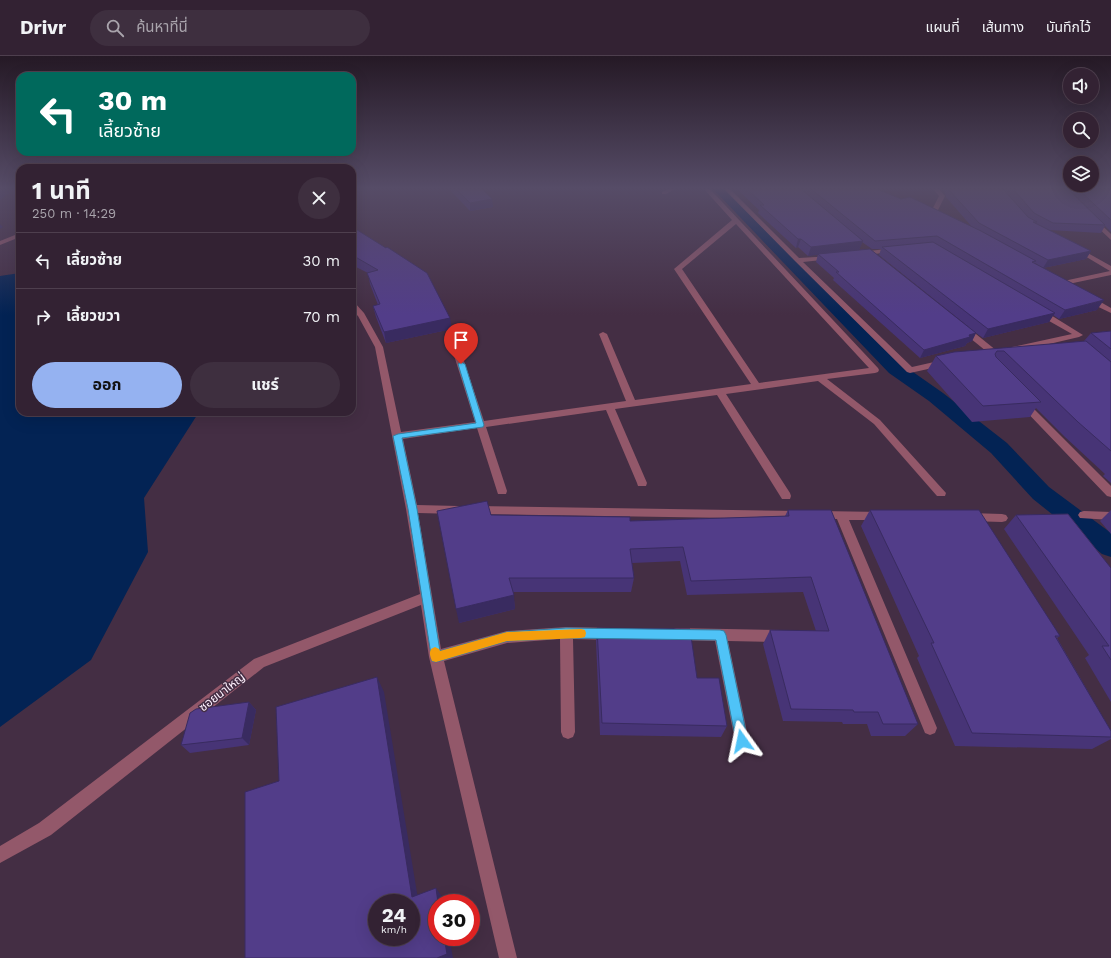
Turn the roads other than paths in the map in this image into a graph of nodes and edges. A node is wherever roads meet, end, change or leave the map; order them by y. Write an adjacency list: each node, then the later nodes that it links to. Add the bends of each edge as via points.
1 (723, 231): 25 (street, via 678,269)
2 (746, 231): 24 (street, via 875,370)
3 (769, 231): 12 (street)
4 (16, 237): 5 (street)
5 (0, 243)
6 (1069, 245): 13 (street)
7 (866, 250): 8 (street); 9 (street); 11 (street)
8 (899, 250)
9 (855, 254)
10 (840, 256): 12 (street)
11 (875, 258)
12 (797, 260): 23 (street, via 910,370)
13 (1111, 269)
14 (1111, 273): 15 (street)
15 (1062, 284)
16 (1083, 295): 19 (street)
17 (1031, 307): 20 (street, via 1079,335 998,352)
18 (356, 310): 31 (street, via 379,347)
19 (1111, 311)
20 (956, 323)
21 (603, 334): 28 (street)
22 (456, 349): 30 (street)
23 (948, 362)
24 (820, 378): 25 (street); 34 (street, via 877,422)
25 (757, 387): 26 (street)
26 (720, 392): 28 (street); 36 (street)
27 (1013, 392): 35 (street)
28 (632, 404): 29 (street)
29 (609, 407): 30 (street); 32 (street)
30 (480, 425): 31 (street); 33 (street)
31 (398, 436): 37 (street)
32 (642, 483)
33 (502, 490)
34 (941, 493)
35 (1111, 494)
36 (786, 496)
37 (412, 509): 38 (street); 46 (street)
38 (841, 515): 40 (street); 53 (street)
39 (1084, 515): 41 (street)
40 (896, 516)
41 (1111, 516)
42 (959, 517): 43 (street)
43 (974, 518): 44 (street); 45 (street)
44 (1002, 518)
45 (983, 531)
46 (427, 597): 52 (street); 56 (street, ซอยนาใหญ่, via 259,662 45,829)
47 (566, 633): 48 (street); 52 (street, via 507,637); 54 (street)
48 (628, 634)
49 (666, 634): 50 (street)
50 (720, 635): 51 (street); 55 (street)
51 (796, 636)
52 (436, 657): 57 (street)
53 (930, 728)
54 (568, 732)
55 (742, 741)
56 (0, 855)
57 (508, 958)

